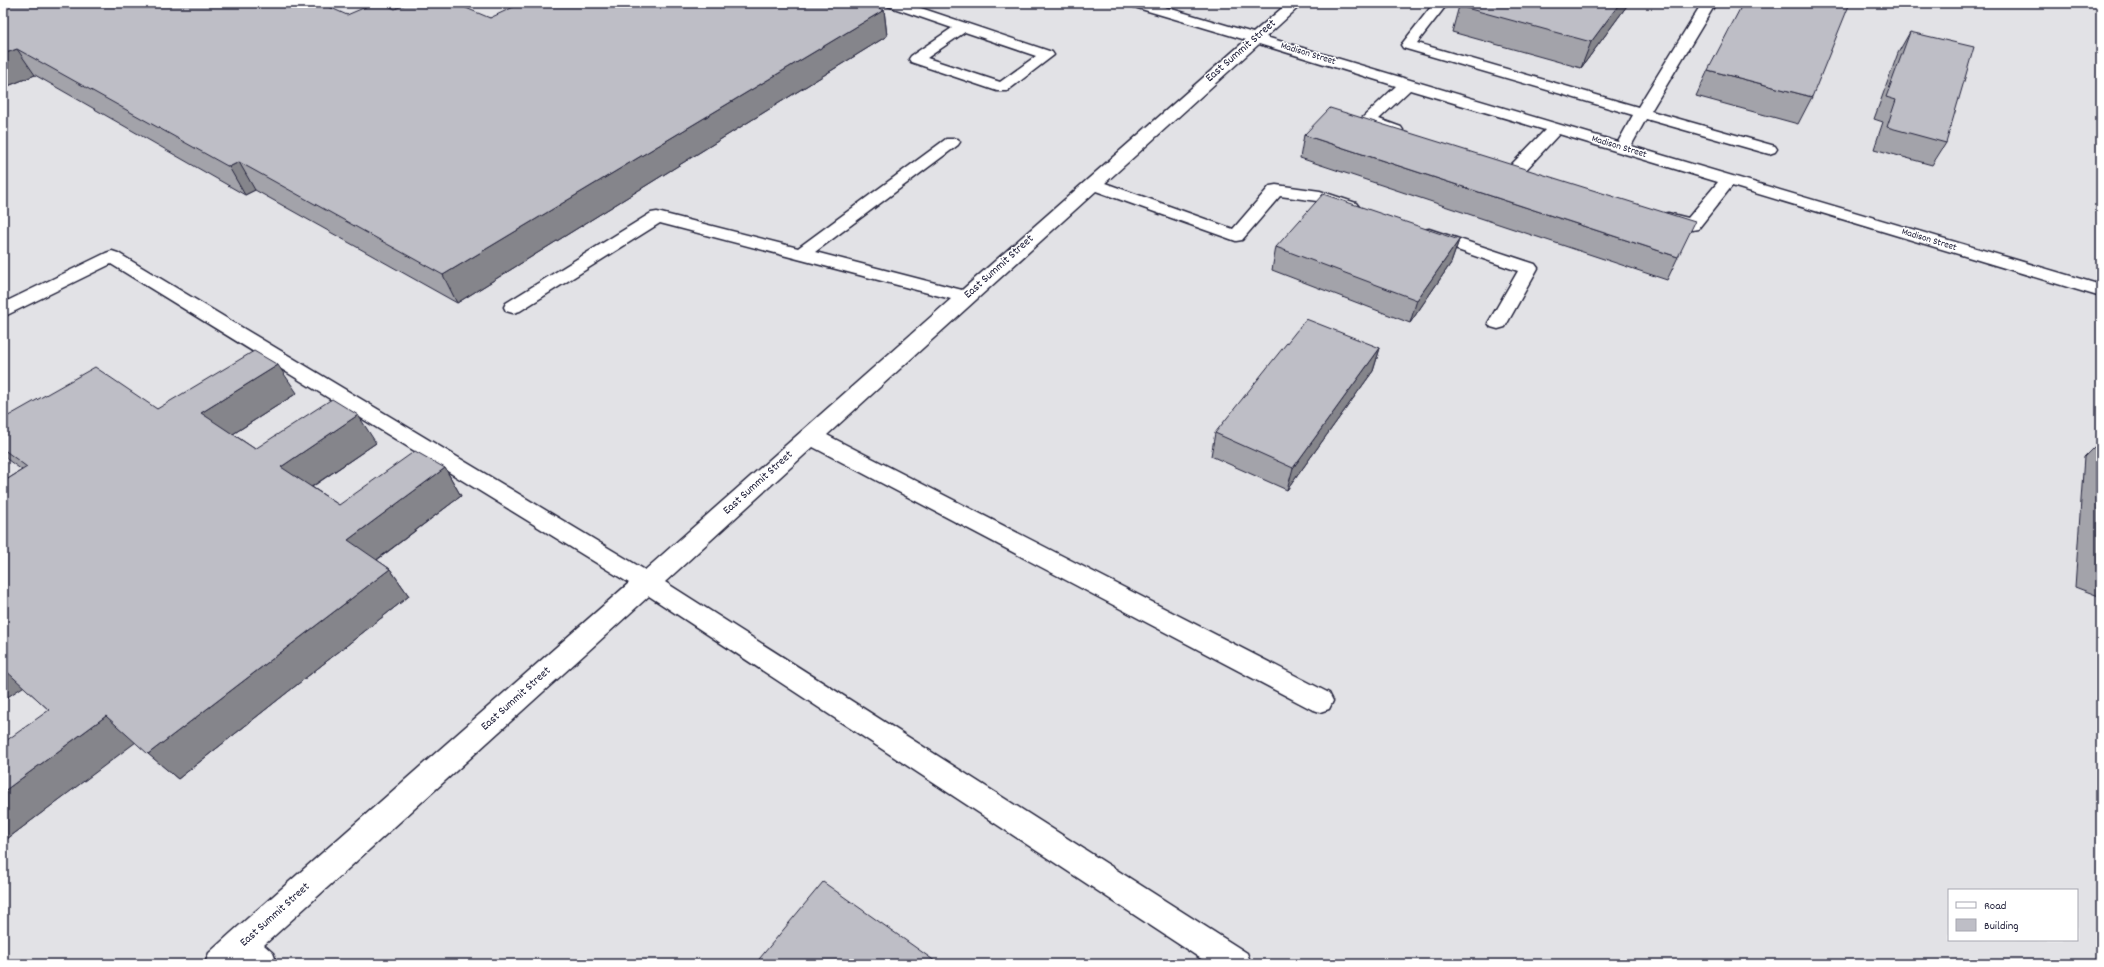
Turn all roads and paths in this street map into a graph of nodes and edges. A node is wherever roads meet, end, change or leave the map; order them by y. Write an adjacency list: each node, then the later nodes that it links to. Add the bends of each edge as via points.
1 (893, 3): 6 (street)
2 (1136, 3): 7 (street, Madison Street)
3 (1296, 3): 7 (street, East Summit Street)
4 (1441, 3): 9 (street, via 1408,45)
5 (1709, 3): 9 (street)
6 (963, 27): 6 (street, via 991,36 1047,55 1002,88 916,59)
7 (1255, 38): 8 (street, Madison Street); 17 (street, East Summit Street)
8 (1407, 84): 10 (street, Madison Street); 11 (street, via 1368,120)
9 (1642, 113): 13 (street); 14 (street)
10 (1556, 128): 13 (street, Madison Street); 15 (street)
11 (1412, 135)
12 (952, 142): 21 (street)
13 (1622, 148): 16 (street, Madison Street)
14 (1769, 149)
15 (1516, 170)
16 (1728, 180): 19 (street, via 1692,225); 22 (street, Madison Street)
17 (1092, 184): 18 (street, via 1236,236 1276,190 1320,196); 23 (street, East Summit Street)
18 (1365, 212)
19 (1655, 214)
20 (1417, 230): 26 (street, via 1530,268)
21 (800, 255): 23 (street); 24 (street, via 657,217)
22 (2101, 291)
23 (965, 297): 27 (street, East Summit Street)
24 (513, 307)
25 (3, 311): 28 (street, via 112,257)
26 (1498, 323)
27 (810, 436): 28 (street, East Summit Street); 29 (street)
28 (646, 582): 30 (street, East Summit Street); 32 (street)
29 (1320, 701)
30 (252, 954): 31 (street, East Summit Street)
31 (220, 964)
32 (1236, 964)

